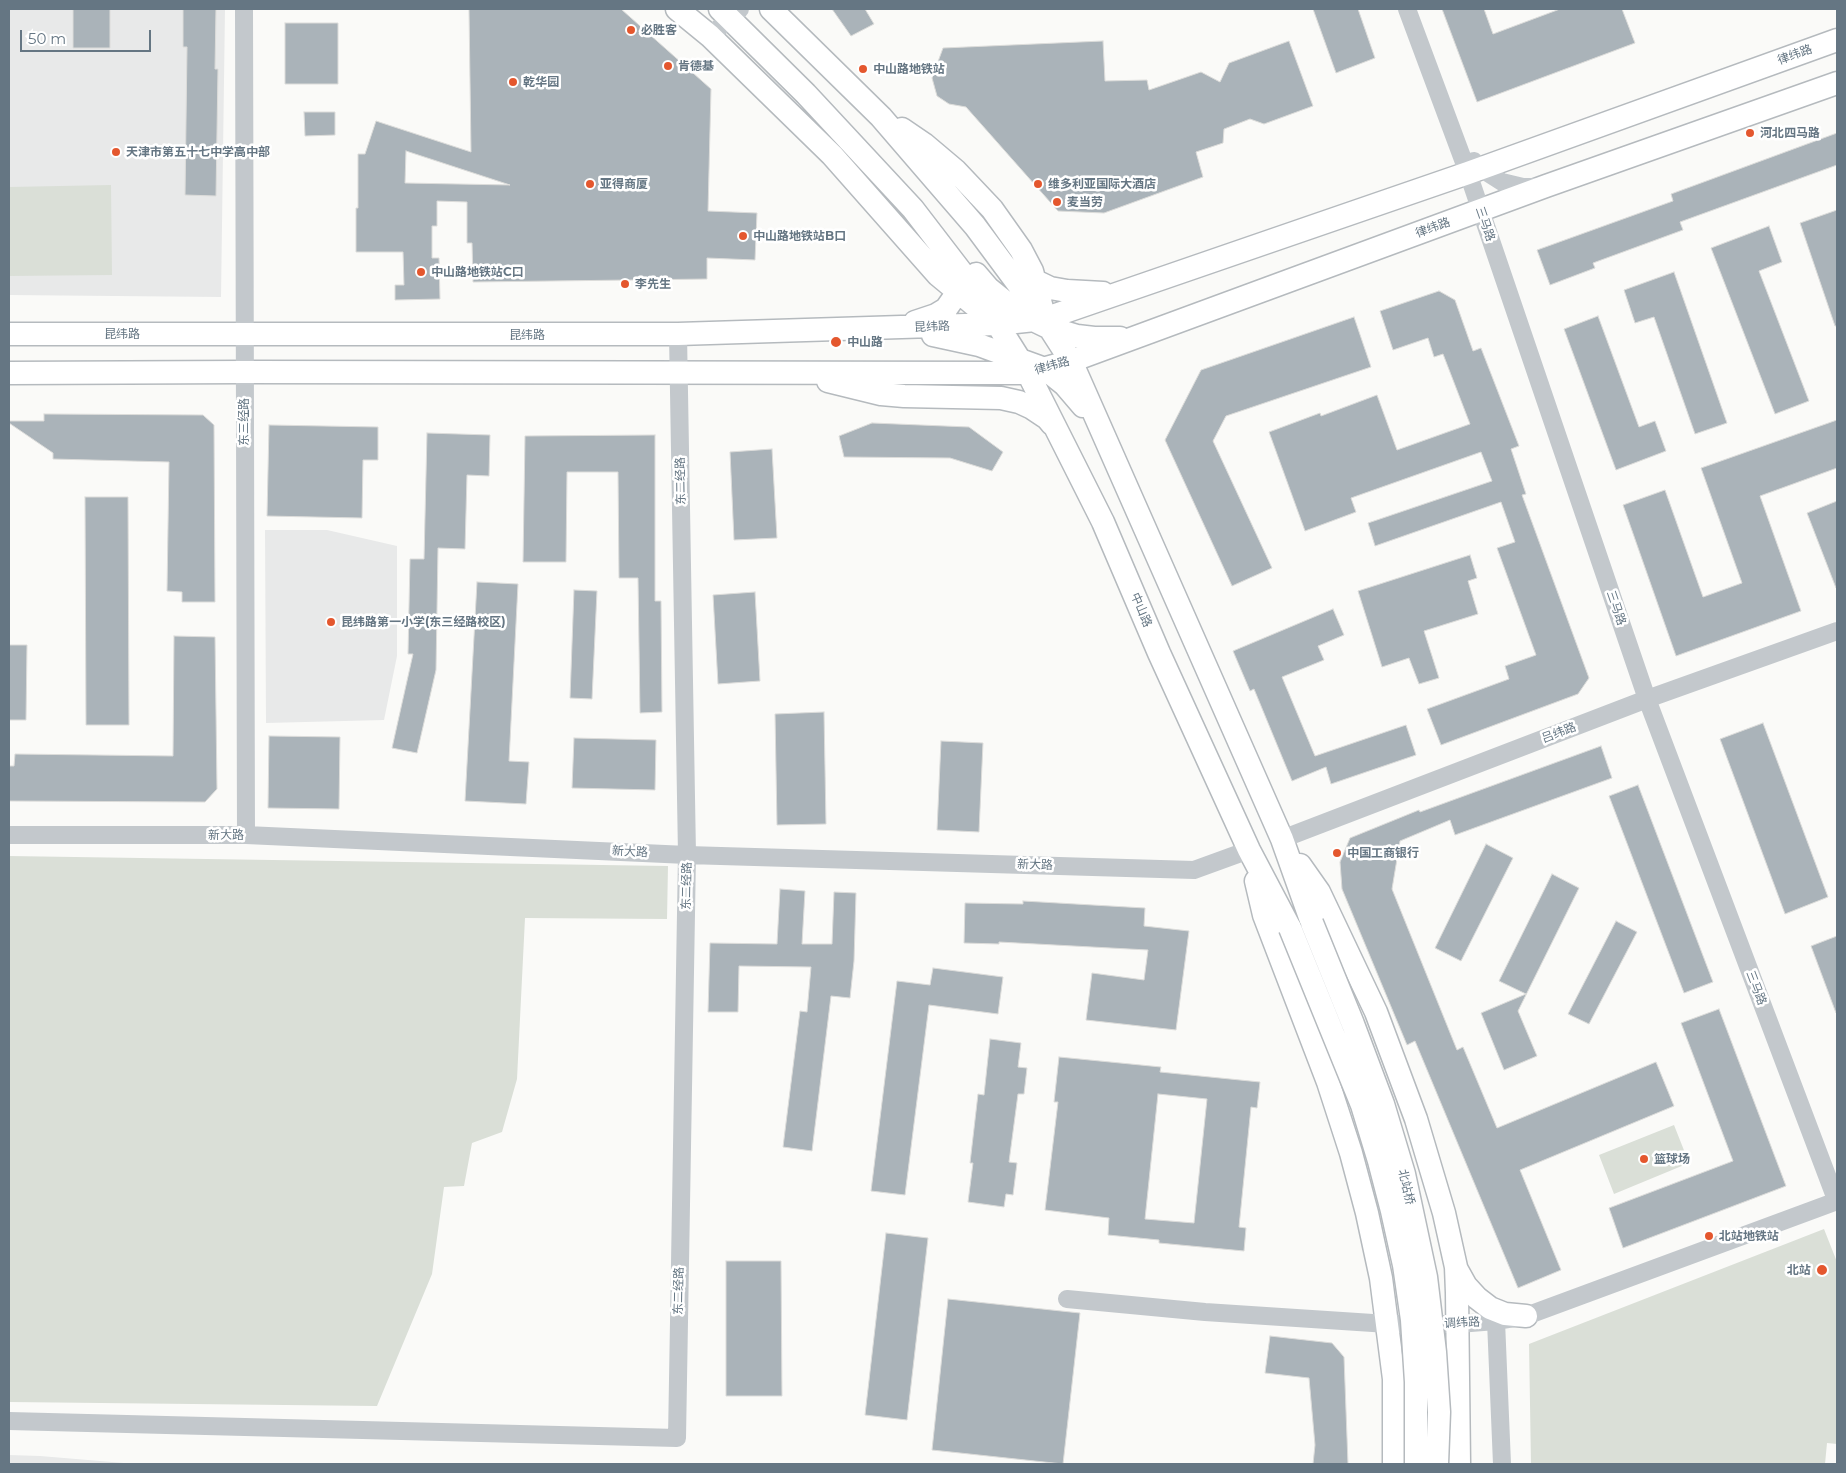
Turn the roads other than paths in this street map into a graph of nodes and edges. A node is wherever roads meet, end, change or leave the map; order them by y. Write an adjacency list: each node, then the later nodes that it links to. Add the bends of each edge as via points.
1 (244, 9): 24 (street, 东三经路)
2 (677, 9): 6 (main road)
3 (1407, 9): 10 (street, via 1448,118)
4 (730, 12): 6 (street); 13 (main road, 中山路)
5 (778, 13): 9 (main road)
6 (710, 36): 16 (main road, via 832,155)
7 (1837, 40): 10 (main road, 律纬路)
8 (1837, 83): 11 (main road, 律纬路)
9 (881, 117): 14 (main road); 15 (main road, via 924,144 974,188 1021,250)
10 (1474, 171): 11 (street, via 1523,187); 12 (street, 三马路); 17 (main road, 律纬路)
11 (1546, 186): 12 (main road, 律纬路)
12 (1481, 210): 23 (main road, 律纬路); 34 (street, 三马路)
13 (935, 237): 16 (main road, via 948,262); 18 (main road, via 1009,305); 19 (main road, 中山路)
14 (1001, 262): 15 (main road); 18 (main road)
15 (1034, 281): 17 (main road, via 1067,291); 18 (main road)
16 (956, 291): 19 (main road); 20 (main road, via 946,309 936,316)
17 (1122, 292): 18 (main road, 律纬路)
18 (1043, 322): 19 (main road, 昆纬路); 23 (main road, via 1077,336 1119,338); 25 (main road)
19 (998, 324): 20 (main road, 昆纬路); 26 (main road, 中山路)
20 (890, 328): 22 (main road, 昆纬路); 26 (main road, via 979,345)
21 (9, 334): 24 (main road, 昆纬路)
22 (678, 334): 24 (main road, 昆纬路); 28 (street, 东二经路)
23 (1145, 334): 25 (main road, 律纬路)
24 (245, 335): 27 (street, 东三经路)
25 (1071, 361): 26 (main road, 律纬路); 32 (main road)
26 (1031, 368): 29 (main road); 31 (main road, 中山路); 32 (main road, via 1055,376 1076,397)
27 (244, 372): 28 (main road); 30 (main road); 36 (street, 东三经路)
28 (679, 372): 29 (main road); 39 (street, 东二经路)
29 (803, 372): 31 (main road, via 881,394 1001,398 1019,402 1047,418)
30 (9, 373)
31 (1058, 432): 38 (main road, 中山路, via 1103,522 1159,654)
32 (1110, 448): 37 (main road)
33 (1837, 632): 34 (street, 吕纬路)
34 (1647, 699): 37 (street, 吕纬路); 41 (street, 三马路)
35 (9, 834): 36 (street, 新大路)
36 (246, 835): 39 (street, 新大路)
37 (1282, 839): 42 (main road, via 1319,892 1376,1012 1431,1166); 51 (main road, 北站桥, bridge, via 1383,1104 1404,1174 1426,1277 1435,1352)
38 (1249, 850): 39 (street, 新大路, via 1194,870); 40 (main road, 中山路); 46 (main road, via 1264,915 1328,1082 1351,1153 1369,1222)
39 (687, 855): 48 (street, 东二经路, via 677,1438)
40 (1290, 928): 50 (main road, 北站桥, bridge, via 1362,1105 1392,1211 1412,1320)
41 (1837, 1201): 44 (street, 调纬路)
42 (1456, 1268): 44 (main road, via 1476,1298 1490,1308 1505,1314); 47 (main road)
43 (1067, 1299): 46 (street, 调纬路)
44 (1526, 1316): 45 (street, 调纬路)
45 (1496, 1321): 47 (street, 调纬路); 53 (street)
46 (1388, 1324): 47 (street, 调纬路); 49 (main road, via 1394,1378)
47 (1458, 1324): 52 (main road)
48 (9, 1421)
49 (1394, 1464)
50 (1416, 1464)
51 (1437, 1464)
52 (1459, 1464)
53 (1502, 1464)

